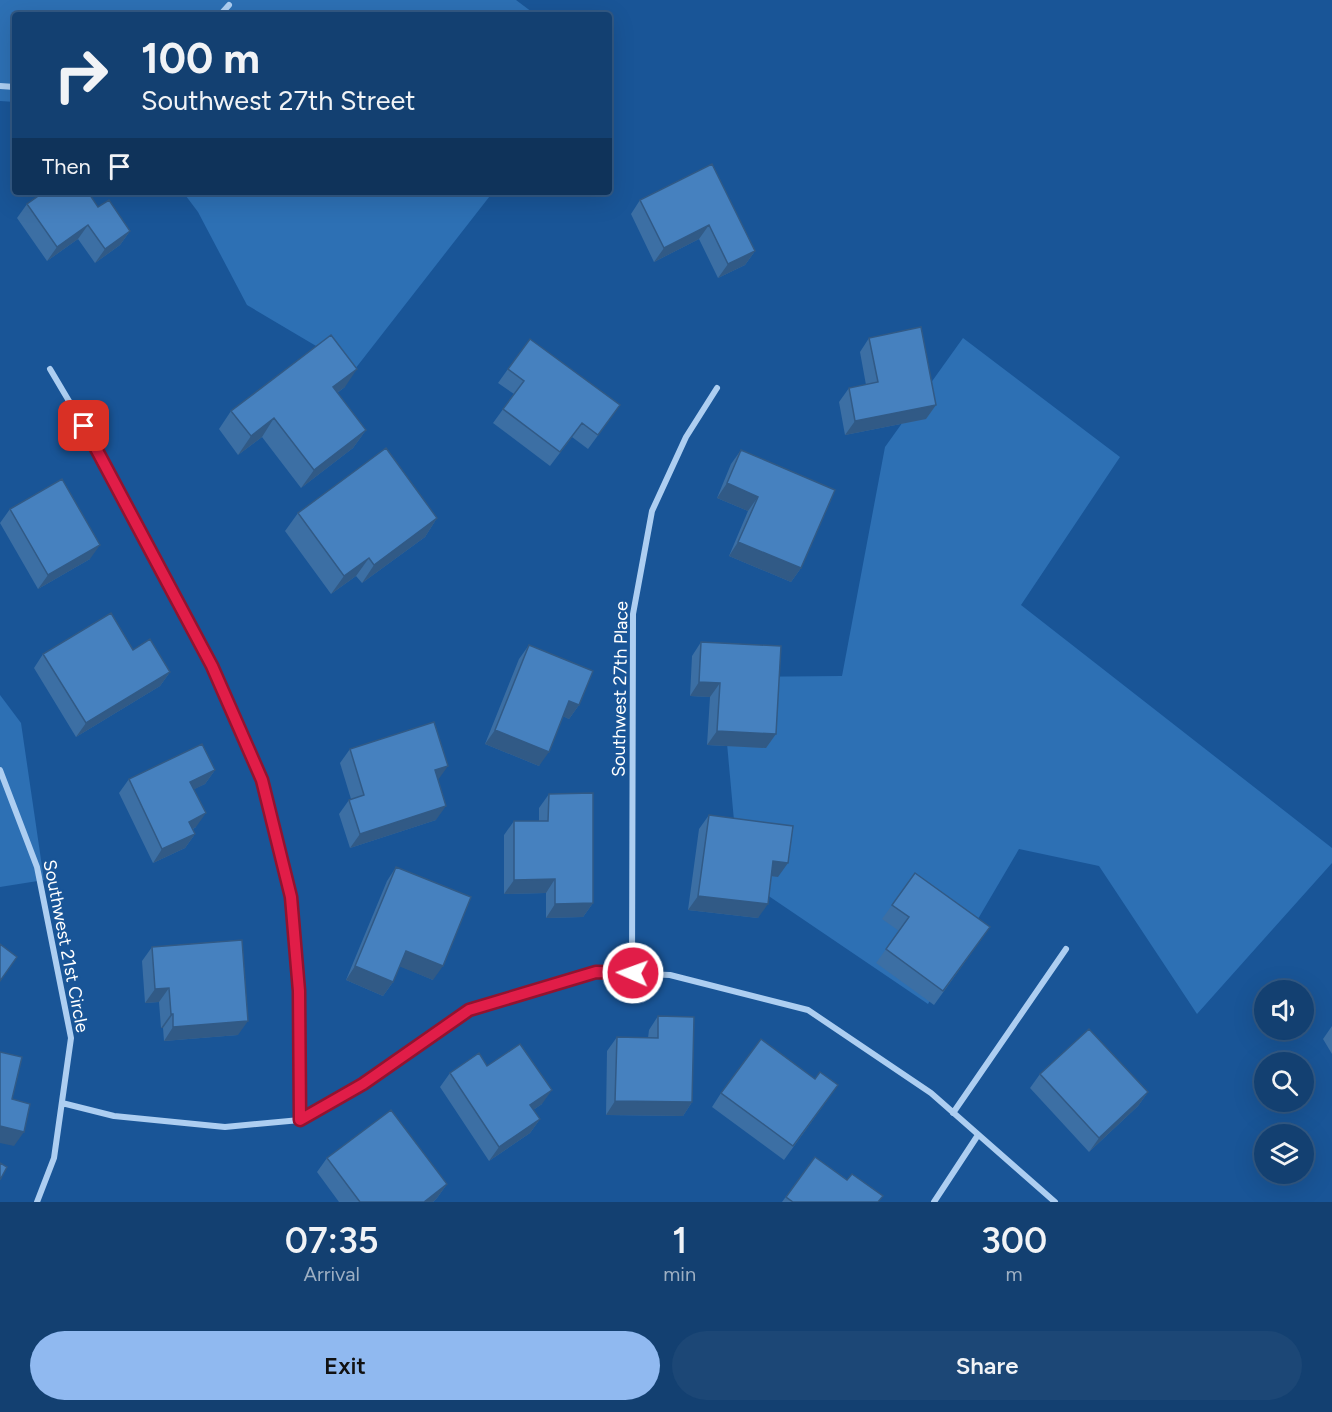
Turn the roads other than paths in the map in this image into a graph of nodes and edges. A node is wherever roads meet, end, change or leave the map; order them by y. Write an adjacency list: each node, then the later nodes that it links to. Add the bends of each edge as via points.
1 (229, 5): 2 (street)
2 (223, 12)
3 (50, 369): 10 (street, via 95,445 212,666 262,780 291,897 299,991)
4 (717, 388): 7 (street, Southwest 27th Place, via 687,437 652,511 633,614)
5 (0, 770): 8 (street, Southwest 21st Circle, via 37,867 72,1038)
6 (1066, 949): 9 (street)
7 (633, 973): 9 (street, via 670,975 808,1010 931,1093); 10 (street, via 596,972 469,1010 363,1084)
8 (62, 1103): 10 (street, via 114,1116 225,1127); 12 (street, Southwest 21st Circle, via 54,1158)
9 (953, 1113): 11 (street)
10 (300, 1120)
11 (978, 1135): 13 (street); 14 (street)
12 (37, 1202)
13 (934, 1202)
14 (1055, 1202)

